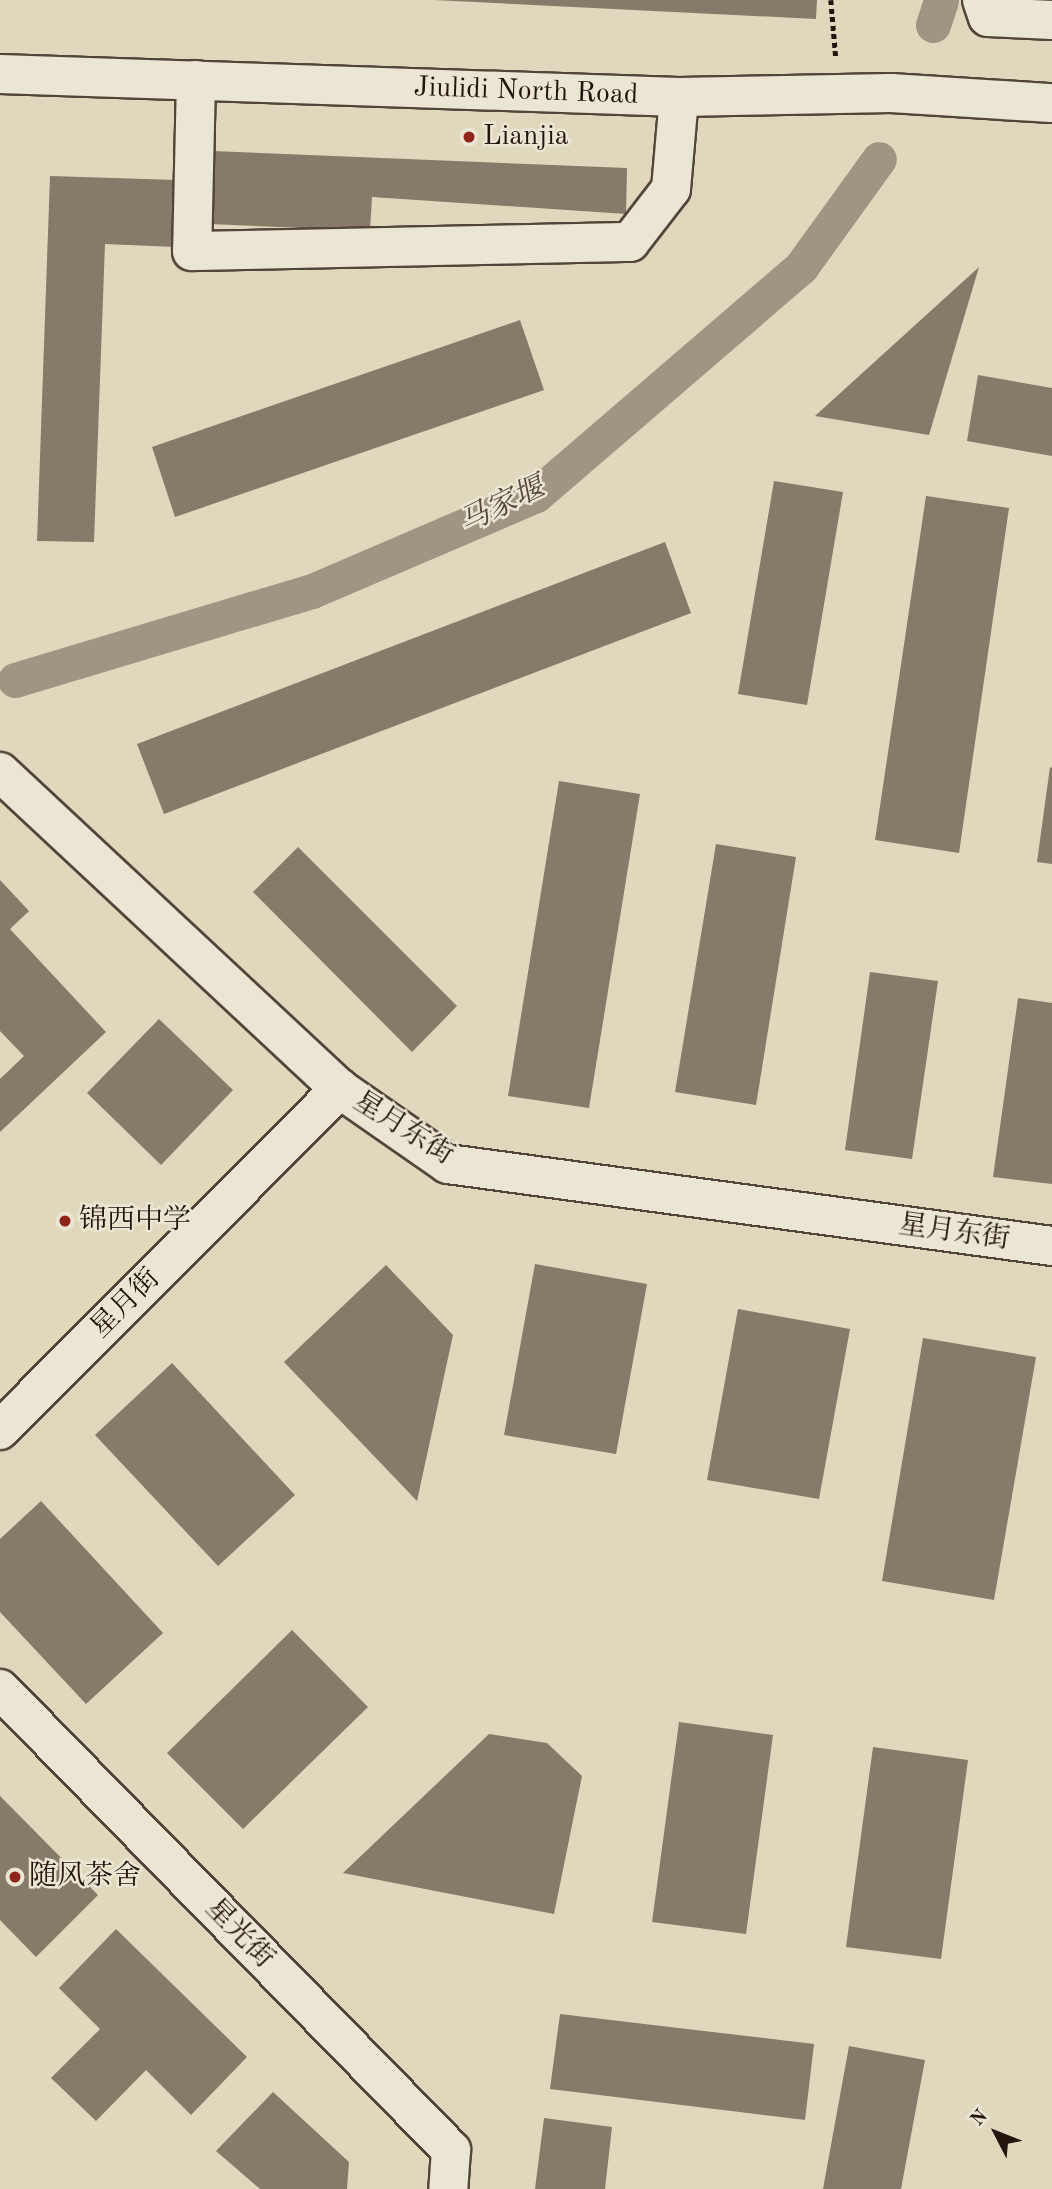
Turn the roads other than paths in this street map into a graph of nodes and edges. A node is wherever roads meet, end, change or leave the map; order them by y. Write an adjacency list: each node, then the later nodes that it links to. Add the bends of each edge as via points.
1 (982, 0): 2 (street, via 988,17)
2 (1052, 20)
3 (0, 74): 4 (street, Jiulidi North Road); 5 (street)
4 (196, 80): 6 (street, Jiulidi North Road); 6 (street, via 192,251 630,242 671,189)
5 (0, 83)
6 (680, 97): 7 (street, Jiulidi North Road, via 839,94)
7 (1052, 103)
8 (0, 772): 9 (street, 星月东街)
9 (340, 1089): 10 (street, 星月东街, via 448,1164); 11 (street, 星月街)
10 (1052, 1246)
11 (0, 1430)
12 (0, 1689): 13 (street, 星光街, via 451,2150)
13 (448, 2189)

